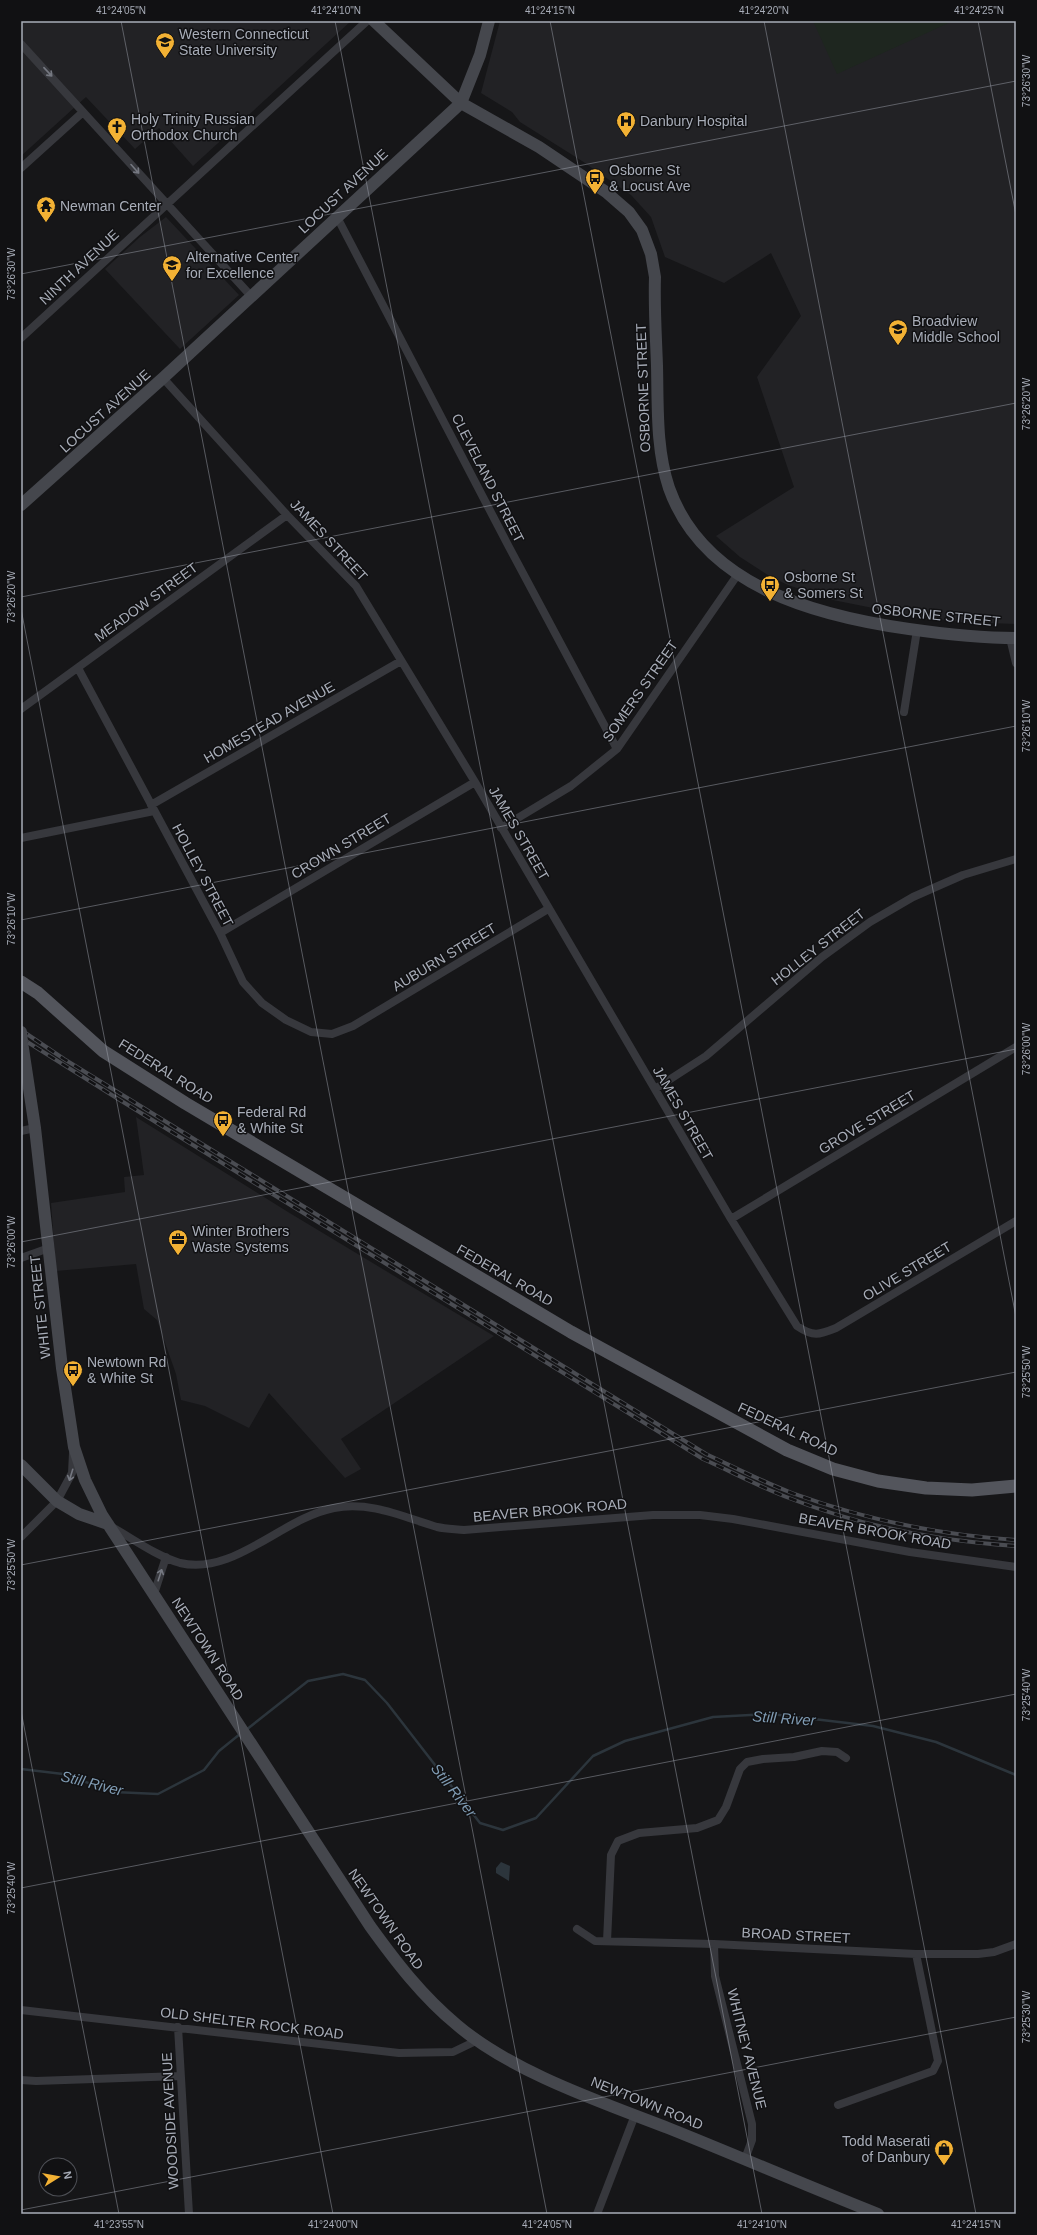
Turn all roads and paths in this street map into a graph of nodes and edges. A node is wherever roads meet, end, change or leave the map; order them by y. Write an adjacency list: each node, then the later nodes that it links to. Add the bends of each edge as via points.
1 (367, 21): 8 (street, NINTH AVENUE)
2 (374, 21): 5 (main road, OSBORNE STREET)
3 (489, 21): 5 (main road, LOCUST AVENUE, via 480,55)
4 (21, 44): 6 (street, one-way to 6)
5 (461, 103): 9 (main road, LOCUST AVENUE); 15 (main road, OSBORNE STREET, via 539,146 606,192 629,212 642,230 651,254 654,277 662,463 680,512 699,538)
6 (83, 112): 7 (street); 8 (street, one-way to 8)
7 (21, 168)
8 (167, 204): 10 (street); 11 (street, NINTH AVENUE)
9 (337, 217): 10 (main road, LOCUST AVENUE); 23 (street, CLEVELAND STREET)
10 (251, 296): 12 (main road, LOCUST AVENUE)
11 (21, 338)
12 (163, 378): 13 (main road, LOCUST AVENUE); 14 (street, JAMES STREET)
13 (21, 505)
14 (287, 515): 18 (street, JAMES STREET, via 356,586); 20 (street, MEADOW STREET)
15 (738, 574): 16 (main road, OSBORNE STREET, via 766,591 836,616); 23 (street, SOMERS STREET)
16 (917, 630): 17 (main road, OSBORNE STREET); 22 (street)
17 (1013, 638): 19 (street)
18 (401, 661): 24 (street, JAMES STREET); 25 (street, HOMESTEAD AVENUE)
19 (1016, 663)
20 (78, 668): 21 (street, MEADOW STREET); 25 (street, HOLLEY STREET)
21 (21, 709)
22 (904, 712)
23 (617, 749): 26 (street, SOMERS STREET, via 571,786)
24 (475, 782): 26 (street, JAMES STREET); 30 (street, CROWN STREET)
25 (152, 808): 27 (street, HOMESTEAD AVENUE); 30 (street, HOLLEY STREET)
26 (501, 828): 29 (street, JAMES STREET)
27 (21, 838)
28 (1016, 860): 35 (street, HOLLEY STREET, via 963,875 914,896 870,922 822,958 706,1056)
29 (548, 909): 32 (street, AUBURN STREET); 35 (street, JAMES STREET)
30 (220, 933): 32 (street, HOLLEY STREET, via 243,982 262,1003 286,1020 311,1032 332,1034)
31 (21, 982): 45 (main road, FEDERAL ROAD, via 38,993 103,1051 185,1103 576,1335 787,1450 833,1469 878,1481 926,1488 972,1490)
32 (353, 1026)
33 (22, 1037): 36 (main road, WHITE STREET)
34 (1016, 1047): 38 (street, GROVE STREET)
35 (655, 1089): 38 (street, JAMES STREET)
36 (35, 1128): 37 (street); 40 (main road, WHITE STREET)
37 (21, 1131)
38 (731, 1219): 42 (street, JAMES STREET, via 788,1314 797,1326)
39 (1016, 1221): 42 (street, OLIVE STREET, via 836,1328 823,1334)
40 (48, 1248): 41 (street); 43 (main road, WHITE STREET, via 61,1364)
41 (21, 1258)
42 (808, 1334)
43 (74, 1447): 46 (street, one-way to 46, via 72,1474); 47 (main road, WHITE STREET, via 85,1480)
44 (21, 1465): 46 (main road)
45 (1016, 1486)
46 (57, 1501): 47 (main road, via 79,1514); 48 (street)
47 (108, 1524): 49 (street, BEAVER BROOK ROAD); 51 (main road, NEWTOWN ROAD)
48 (21, 1538)
49 (166, 1557): 50 (street, BEAVER BROOK ROAD, via 198,1565 216,1563 311,1514 357,1506 393,1511 438,1527 464,1530 653,1515 700,1515 910,1552); 51 (street, NEWTOWN ROAD, one-way to 49)
50 (1016, 1567)
51 (154, 1594): 60 (main road, NEWTOWN ROAD, via 397,1964 426,1997)
52 (846, 1758): 54 (street, via 837,1752 822,1751 747,1762 740,1769 726,1807 718,1820 697,1828 639,1833 618,1841 611,1855)
53 (577, 1929): 54 (street, BROAD STREET, via 589,1938)
54 (607, 1941): 55 (street, BROAD STREET)
55 (714, 1944): 57 (street, BROAD STREET); 65 (street, WHITNEY AVENUE, via 715,1976 752,2124 752,2140)
56 (1016, 1944): 57 (street, BROAD STREET, via 988,1953)
57 (916, 1954): 63 (street, via 938,2061 932,2071)
58 (21, 2010): 59 (street, OLD SHELTER ROCK ROAD)
59 (178, 2027): 60 (street, OLD SHELTER ROCK ROAD, via 399,2052 453,2052); 61 (street, WOODSIDE AVENUE)
60 (478, 2040): 64 (main road, NEWTOWN ROAD, via 517,2065)
61 (180, 2076): 62 (street); 67 (street, WOODSIDE AVENUE)
62 (21, 2080)
63 (838, 2105)
64 (635, 2115): 65 (main road, NEWTOWN ROAD); 68 (street)
65 (745, 2159): 66 (main road, NEWTOWN ROAD)
66 (871, 2213)
67 (189, 2214)
68 (597, 2214)

